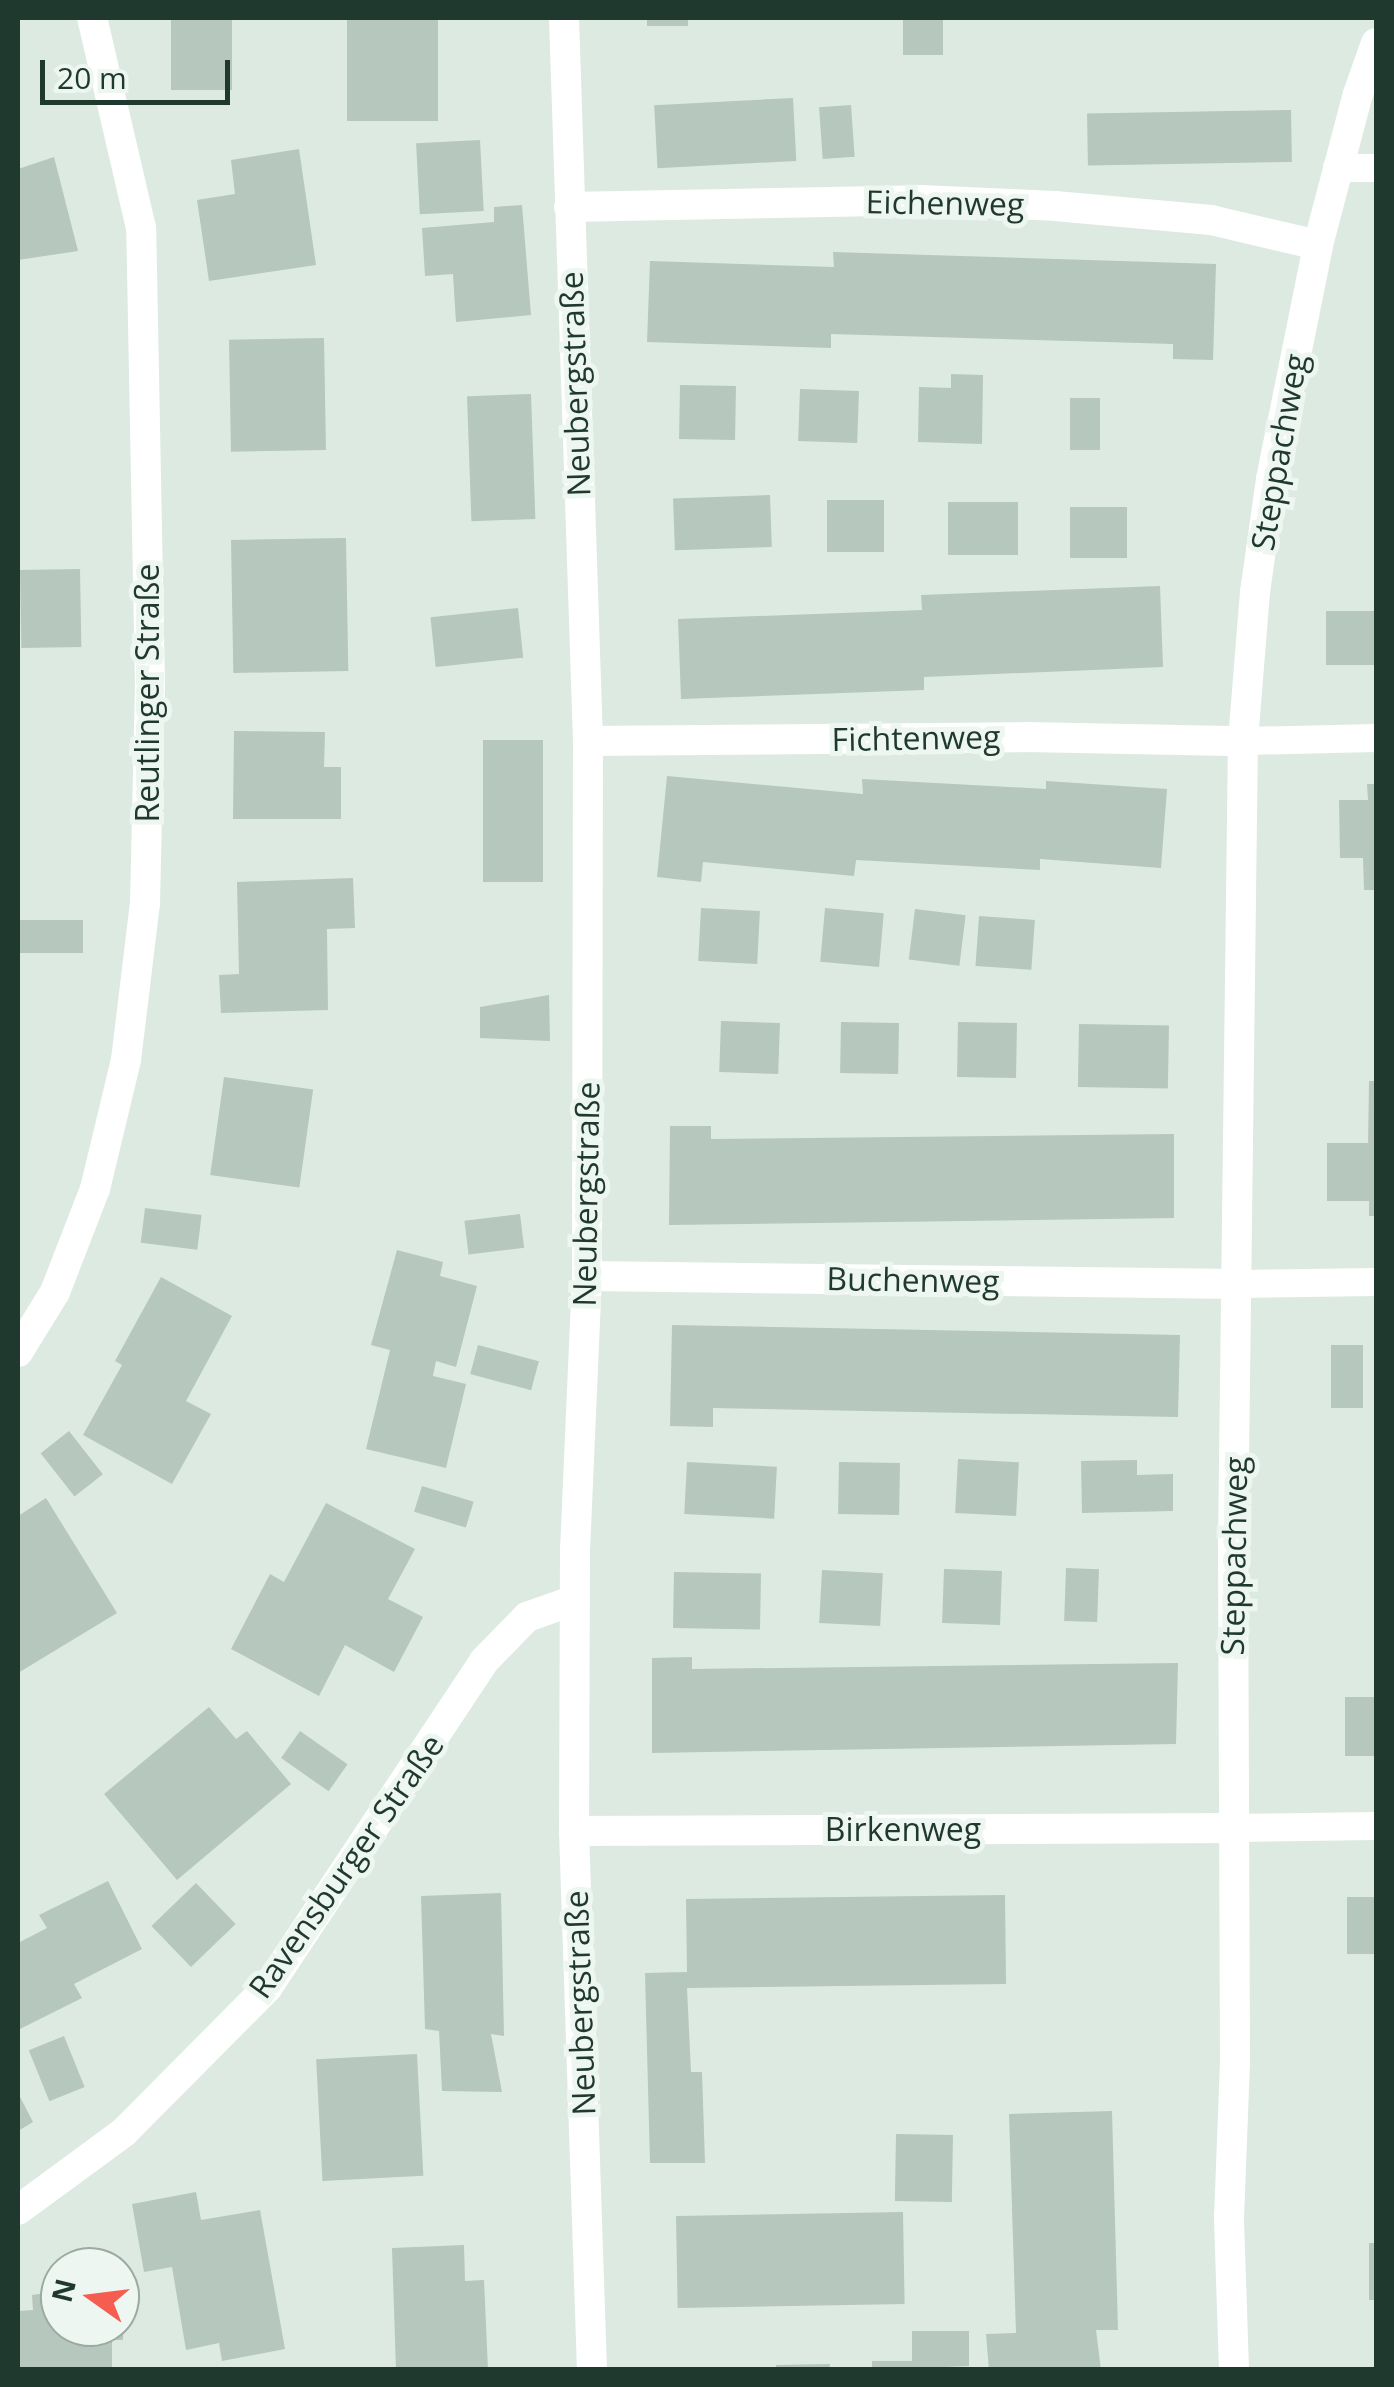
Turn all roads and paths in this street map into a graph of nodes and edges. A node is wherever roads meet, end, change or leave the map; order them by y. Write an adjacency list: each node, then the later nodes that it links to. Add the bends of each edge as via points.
1 (92, 18): 14 (street, Reutlinger Straße, via 141,228 150,686 146,904 126,1060 95,1188 55,1292)
2 (564, 18): 6 (street, Neubergstraße)
3 (1376, 42): 4 (street, Steppachweg)
4 (1337, 168): 5 (lane); 7 (street, Steppachweg)
5 (1376, 168)
6 (569, 207): 7 (street, Eichenweg, via 1016,204 1210,220); 9 (street, Neubergstraße)
7 (1318, 245): 10 (street, Steppachweg, via 1271,479)
8 (1376, 738): 10 (lane)
9 (588, 741): 10 (street, Fichtenweg); 11 (street, Neubergstraße)
10 (1243, 741): 13 (street, Steppachweg)
11 (586, 1276): 13 (street, Buchenweg); 15 (street, Neubergstraße)
12 (1376, 1282): 13 (lane)
13 (1238, 1284): 17 (street, Steppachweg)
14 (18, 1352)
15 (576, 1600): 18 (street, Neubergstraße); 19 (street, Ravensburger Straße, via 527,1617 484,1660 268,1988 124,2132)
16 (1376, 1826): 17 (lane)
17 (1232, 1828): 18 (street, Birkenweg); 21 (street, Steppachweg)
18 (574, 1831): 20 (street, Neubergstraße)
19 (18, 2210)
20 (592, 2370)
21 (1234, 2370)

